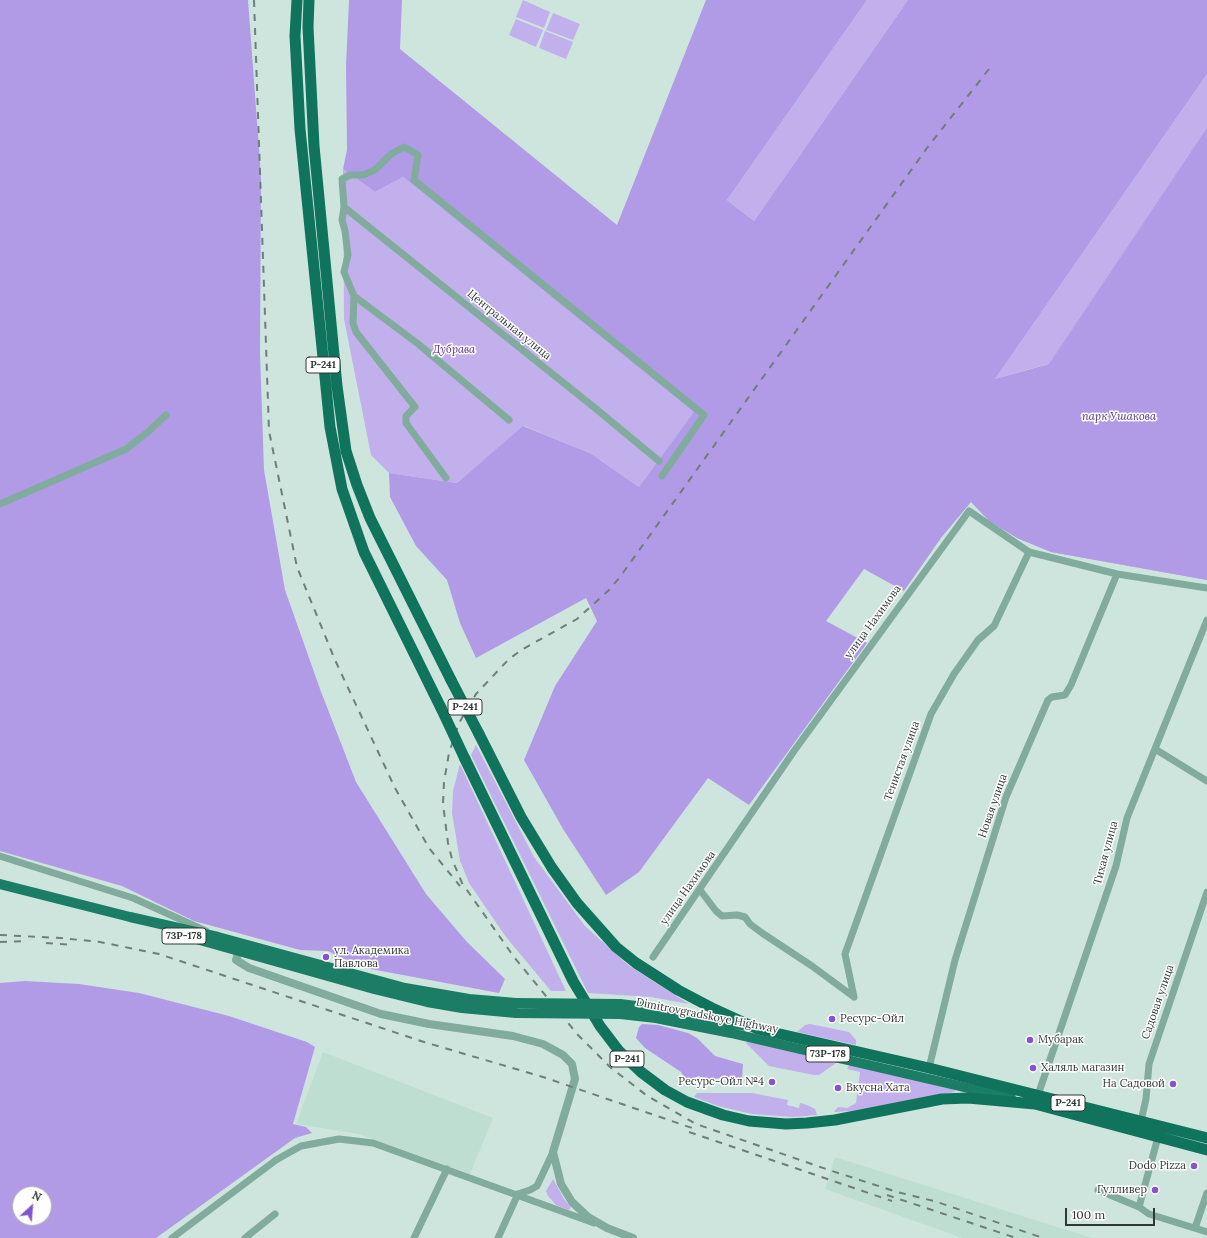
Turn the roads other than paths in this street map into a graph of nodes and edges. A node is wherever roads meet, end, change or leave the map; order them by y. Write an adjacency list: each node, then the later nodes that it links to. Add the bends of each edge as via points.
1 (297, 0): 30 (highway, Р-241, bridge, via 295,36 301,137 330,427 342,489 364,552 573,981 600,1026 619,1051 665,1090 687,1102 723,1115 750,1121 807,1124 942,1099)
2 (309, 0): 28 (highway, Р-241, bridge, via 314,146 337,386 346,451 370,518 521,817 577,903 597,928 636,963 678,990)
3 (344, 207): 4 (street, via 342,220 346,231 348,254 344,272); 7 (street, Центральная улица); 8 (street, via 342,179 375,170 391,154 404,147 418,155 414,180 704,415)
4 (354, 296): 6 (street); 9 (street, via 353,324 356,332 415,407 406,416 406,423)
5 (166, 415): 10 (street, via 126,449)
6 (509, 420)
7 (659, 461)
8 (662, 476)
9 (446, 478)
10 (0, 504)
11 (1029, 552): 12 (street, улица Нахимова); 19 (street, улица Нахимова, via 969,511 794,751); 19 (street, Тенистая улица, via 994,626 978,640 954,674 931,714 845,954 854,997 762,933 745,917 722,916)
12 (1117, 574): 13 (street, улица Нахимова); 29 (street, Новая улица, via 1071,685 1065,695 1048,700 1006,797 955,960)
13 (1207, 588)
14 (1207, 620): 15 (street, Тихая улица)
15 (1155, 749): 16 (street); 30 (street, Тихая улица, via 1127,818 1116,866)
16 (1207, 781)
17 (0, 856): 21 (street, via 133,898)
18 (0, 884): 22 (main road, Dimitrovgradskoye Highway)
19 (700, 890): 26 (street, улица Нахимова)
20 (1207, 892): 31 (street, Садовая улица, via 1148,1064 1146,1098)
21 (164, 911): 23 (street, via 162,920); 24 (street)
22 (130, 917): 23 (main road, Dimitrovgradskoye Highway / 73Р-178); 25 (main road, Dimitrovgradskoye Highway / 73Р-178)
23 (154, 923): 24 (main road, Dimitrovgradskoye Highway / 73Р-178)
24 (218, 937): 25 (main road, Dimitrovgradskoye Highway / 73Р-178)
25 (240, 948): 27 (main road, Dimitrovgradskoye Highway / 73Р-178, bridge, via 427,1002 462,1008); 35 (street, via 236,960 249,968 381,1014 513,1036 543,1044 558,1052 572,1064 576,1079)
26 (653, 957)
27 (620, 1009): 28 (main road, Dimitrovgradskoye Highway / 73Р-178, via 660,1009); 30 (main road, Dimitrovgradskoye Highway / 73Р-178)
28 (758, 1029): 29 (highway, Dimitrovgradskoye Highway / Р-241)
29 (930, 1068): 30 (highway, Dimitrovgradskoye Highway / Р-241)
30 (1036, 1100): 31 (highway, Dimitrovgradskoye Highway / Р-241); 32 (highway, Dimitrovgradskoye Highway / Р-241)
31 (1141, 1121): 33 (highway, Dimitrovgradskoye Highway / Р-241)
32 (1158, 1137): 34 (highway, Dimitrovgradskoye Highway / Р-241); 40 (street)
33 (1207, 1138)
34 (1207, 1150)
35 (553, 1152): 39 (street, via 537,1186); 42 (street, via 559,1178 572,1202 588,1217)
36 (448, 1169): 39 (street); 45 (street, via 361,1140 329,1140 301,1146 276,1160); 47 (street)
37 (1098, 1190): 40 (street)
38 (1207, 1193): 43 (street)
39 (518, 1194): 42 (street); 48 (street)
40 (1139, 1207): 43 (street, via 1149,1214)
41 (275, 1214): 46 (street)
42 (607, 1228): 49 (street)
43 (1195, 1228): 44 (street)
44 (1207, 1232)
45 (172, 1238)
46 (245, 1238)
47 (414, 1238)
48 (498, 1238)
49 (633, 1238)

